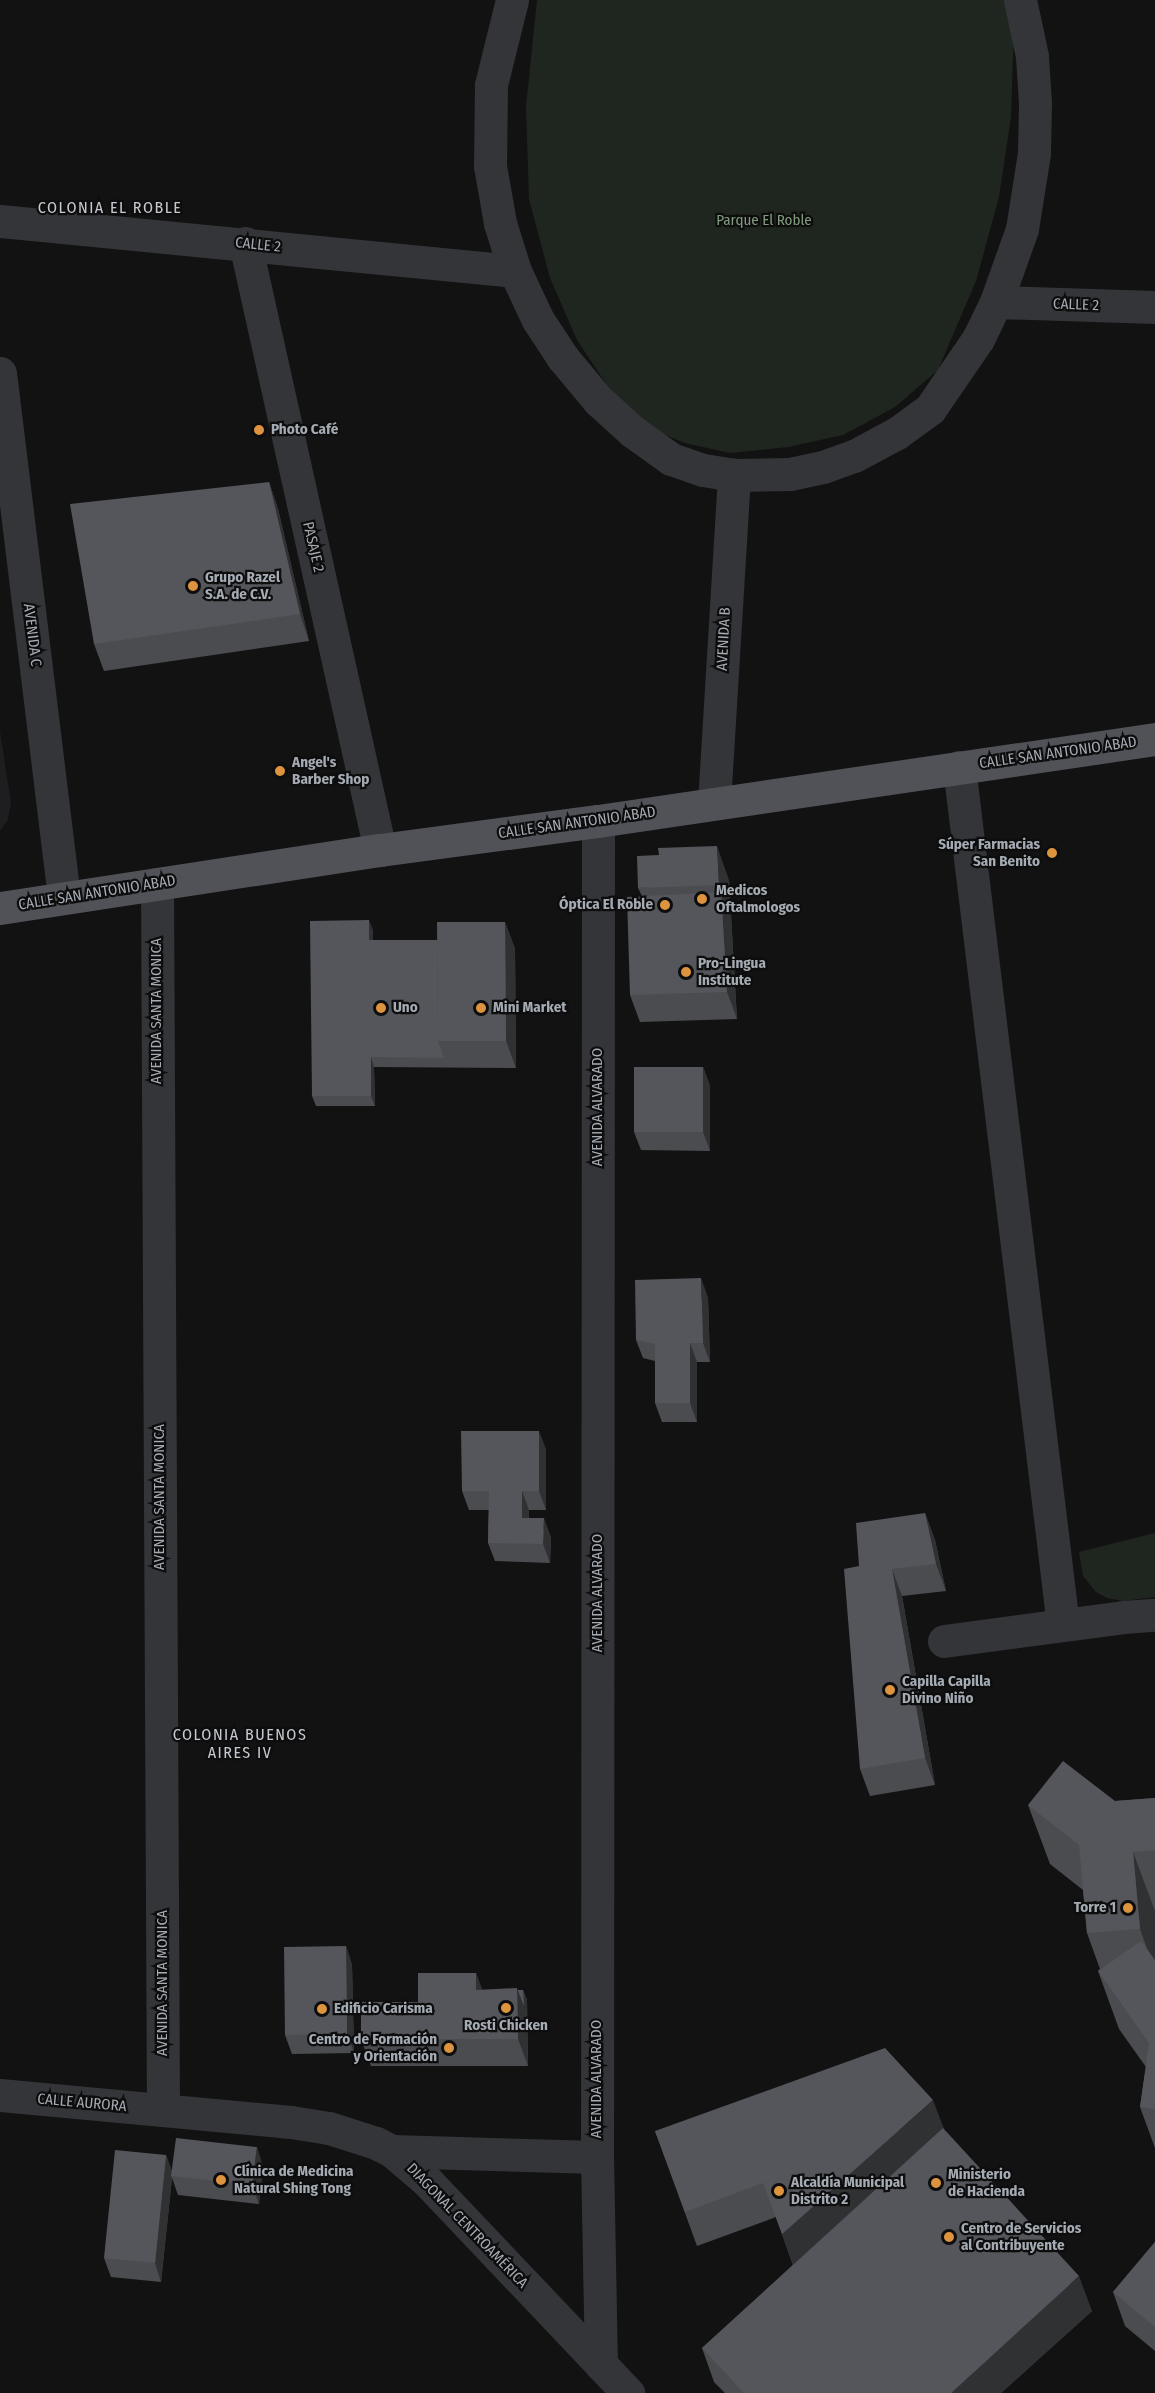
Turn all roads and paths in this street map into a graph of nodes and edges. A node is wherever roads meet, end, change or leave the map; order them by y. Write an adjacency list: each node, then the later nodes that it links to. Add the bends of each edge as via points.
1 (512, 0): 5 (street, via 491,86 490,166 500,223)
2 (1020, 0): 6 (street, via 1032,56 1034,153 1022,229)
3 (0, 221): 4 (street, CALLE 2)
4 (245, 243): 5 (street, CALLE 2); 14 (street, PASAJE 2)
5 (515, 271): 9 (street, via 538,320 563,358 598,400 632,432 671,459)
6 (996, 302): 7 (street, CALLE 2); 9 (street, via 973,347 930,409 897,433 823,467 790,474)
7 (1155, 308)
8 (0, 373): 16 (street, AVENIDA C)
9 (734, 475): 12 (street, AVENIDA B)
10 (1155, 739): 11 (main road, CALLE SAN ANTONIO ABAD)
11 (959, 767): 12 (main road, CALLE SAN ANTONIO ABAD); 19 (street)
12 (714, 803): 13 (main road, CALLE SAN ANTONIO ABAD)
13 (598, 821): 14 (main road, CALLE SAN ANTONIO ABAD); 24 (street, AVENIDA ALVARADO)
14 (380, 850): 15 (main road, CALLE SAN ANTONIO ABAD)
15 (156, 884): 16 (main road, CALLE SAN ANTONIO ABAD); 22 (street, AVENIDA SANTA MONICA)
16 (64, 897): 17 (main road, CALLE SAN ANTONIO ABAD)
17 (0, 908)
18 (1155, 1615): 19 (street)
19 (1063, 1625): 20 (street)
20 (944, 1641)
21 (0, 2095): 22 (street, CALLE AURORA)
22 (163, 2110): 23 (street, DIAGONAL CENTROAMÉRICA, via 329,2128)
23 (392, 2151): 24 (street); 25 (street, DIAGONAL CENTROAMÉRICA, via 426,2180)
24 (597, 2157): 25 (street, AVENIDA ALVARADO)
25 (601, 2365): 26 (street, DIAGONAL CENTROAMÉRICA)
26 (628, 2393)

